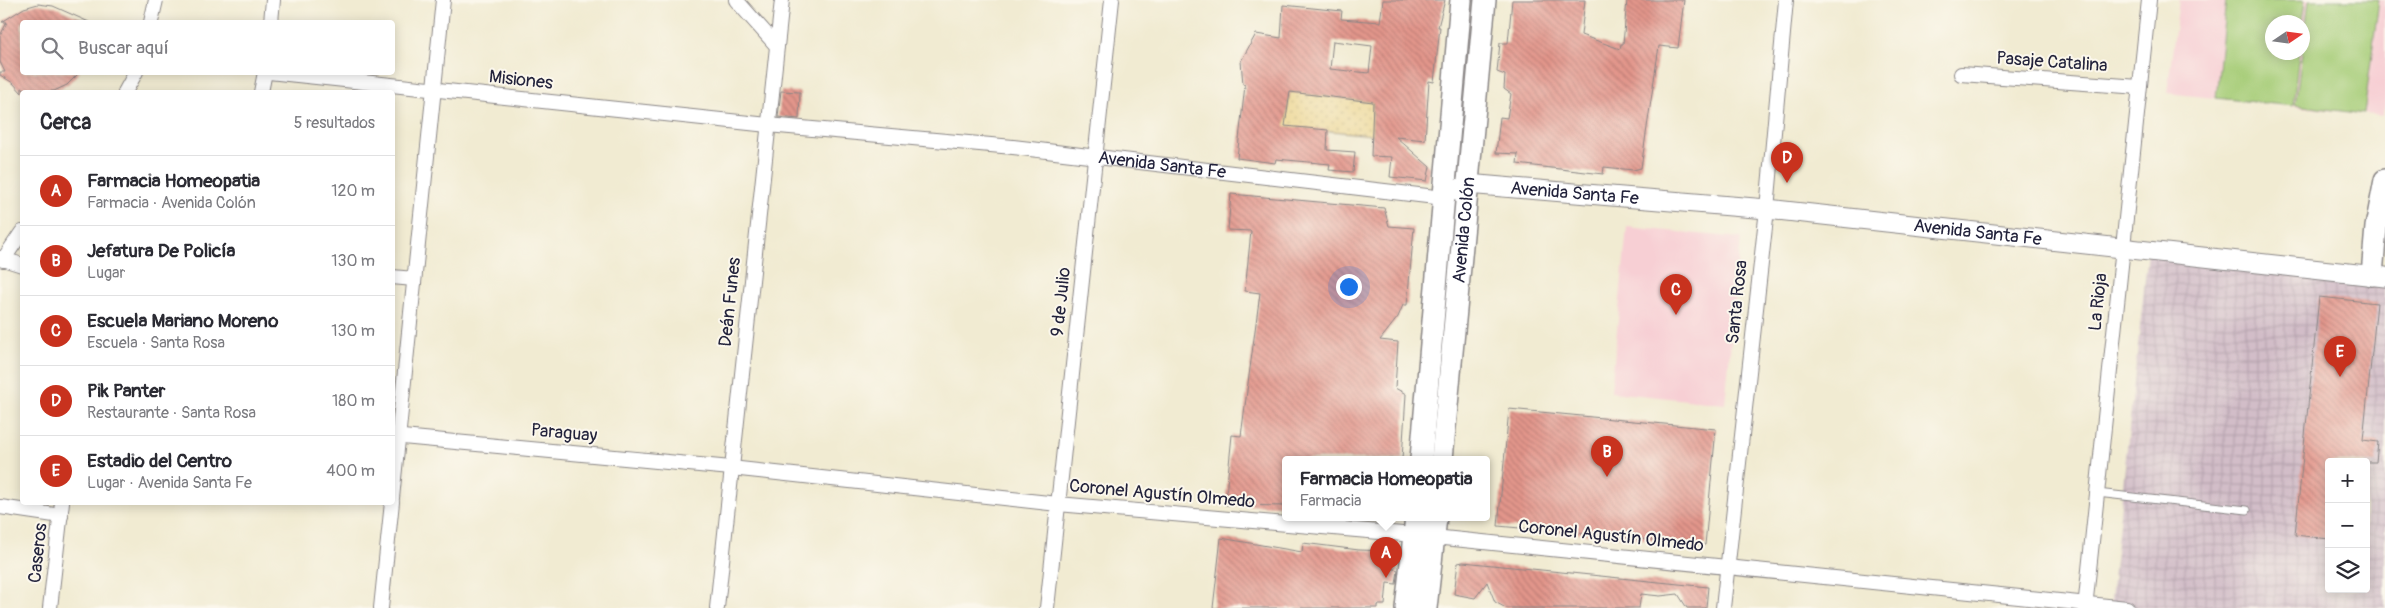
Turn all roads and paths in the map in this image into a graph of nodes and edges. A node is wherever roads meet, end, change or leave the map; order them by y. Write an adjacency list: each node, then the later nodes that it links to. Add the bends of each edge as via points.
1 (156, 0): 11 (street)
2 (273, 0): 12 (street)
3 (443, 0): 21 (street)
4 (736, 0): 13 (street)
5 (782, 0): 13 (street, Deán Funes)
6 (1112, 0): 23 (street, 9 de Julio)
7 (1461, 0): 26 (main road, Avenida Colón)
8 (1484, 0): 25 (main road, Avenida Colón)
9 (1786, 0): 27 (street, Santa Rosa)
10 (2149, 0): 18 (street, La Rioja)
11 (151, 20)
12 (271, 20)
13 (777, 46): 22 (street, Deán Funes)
14 (1961, 74): 18 (street, Pasaje Catalina)
15 (134, 75): 19 (street)
16 (266, 75): 20 (street)
17 (295, 75): 21 (street, Misiones)
18 (2139, 87): 29 (street, La Rioja)
19 (126, 90)
20 (262, 90)
21 (434, 90): 22 (street, Misiones); 34 (street)
22 (768, 125): 23 (street, Avenida Santa Fe); 39 (street, Deán Funes)
23 (1095, 156): 26 (street, Avenida Santa Fe); 41 (street, 9 de Julio)
24 (2385, 180): 32 (main road, via 2376,227)
25 (1468, 184): 26 (main road); 27 (main road, Avenida Santa Fe); 38 (main road, Avenida Colón)
26 (1444, 198): 37 (main road, Avenida Colón)
27 (1766, 209): 29 (main road, Avenida Santa Fe); 49 (street, Santa Rosa)
28 (20, 235): 30 (street)
29 (2122, 250): 32 (main road, Avenida Santa Fe); 40 (street, La Rioja)
30 (1, 261): 31 (street)
31 (20, 265)
32 (2378, 276)
33 (395, 277): 34 (street)
34 (414, 279): 35 (street)
35 (396, 436): 36 (street); 39 (street, Paraguay)
36 (395, 452)
37 (1421, 456)
38 (1442, 456)
39 (732, 468): 41 (street, Coronel Agustín Olmedo); 53 (street, Deán Funes)
40 (2097, 493): 45 (lane); 50 (street, La Rioja)
41 (1058, 504): 46 (street, Coronel Agustín Olmedo); 54 (street, 9 de Julio)
42 (392, 505): 52 (street)
43 (0, 507): 44 (street)
44 (61, 509): 51 (street, Caseros)
45 (2247, 510)
46 (1282, 517)
47 (1342, 521): 48 (street, Coronel Agustín Olmedo)
48 (1425, 526): 49 (street, Coronel Agustín Olmedo); 55 (main road); 56 (main road)
49 (1726, 568): 50 (street, Coronel Agustín Olmedo); 57 (street, Santa Rosa)
50 (2086, 605): 58 (street, Coronel Agustín Olmedo)
51 (50, 608)
52 (381, 608)
53 (716, 608)
54 (1047, 608)
55 (1406, 608)
56 (1426, 608)
57 (1723, 608)
58 (2127, 608)

